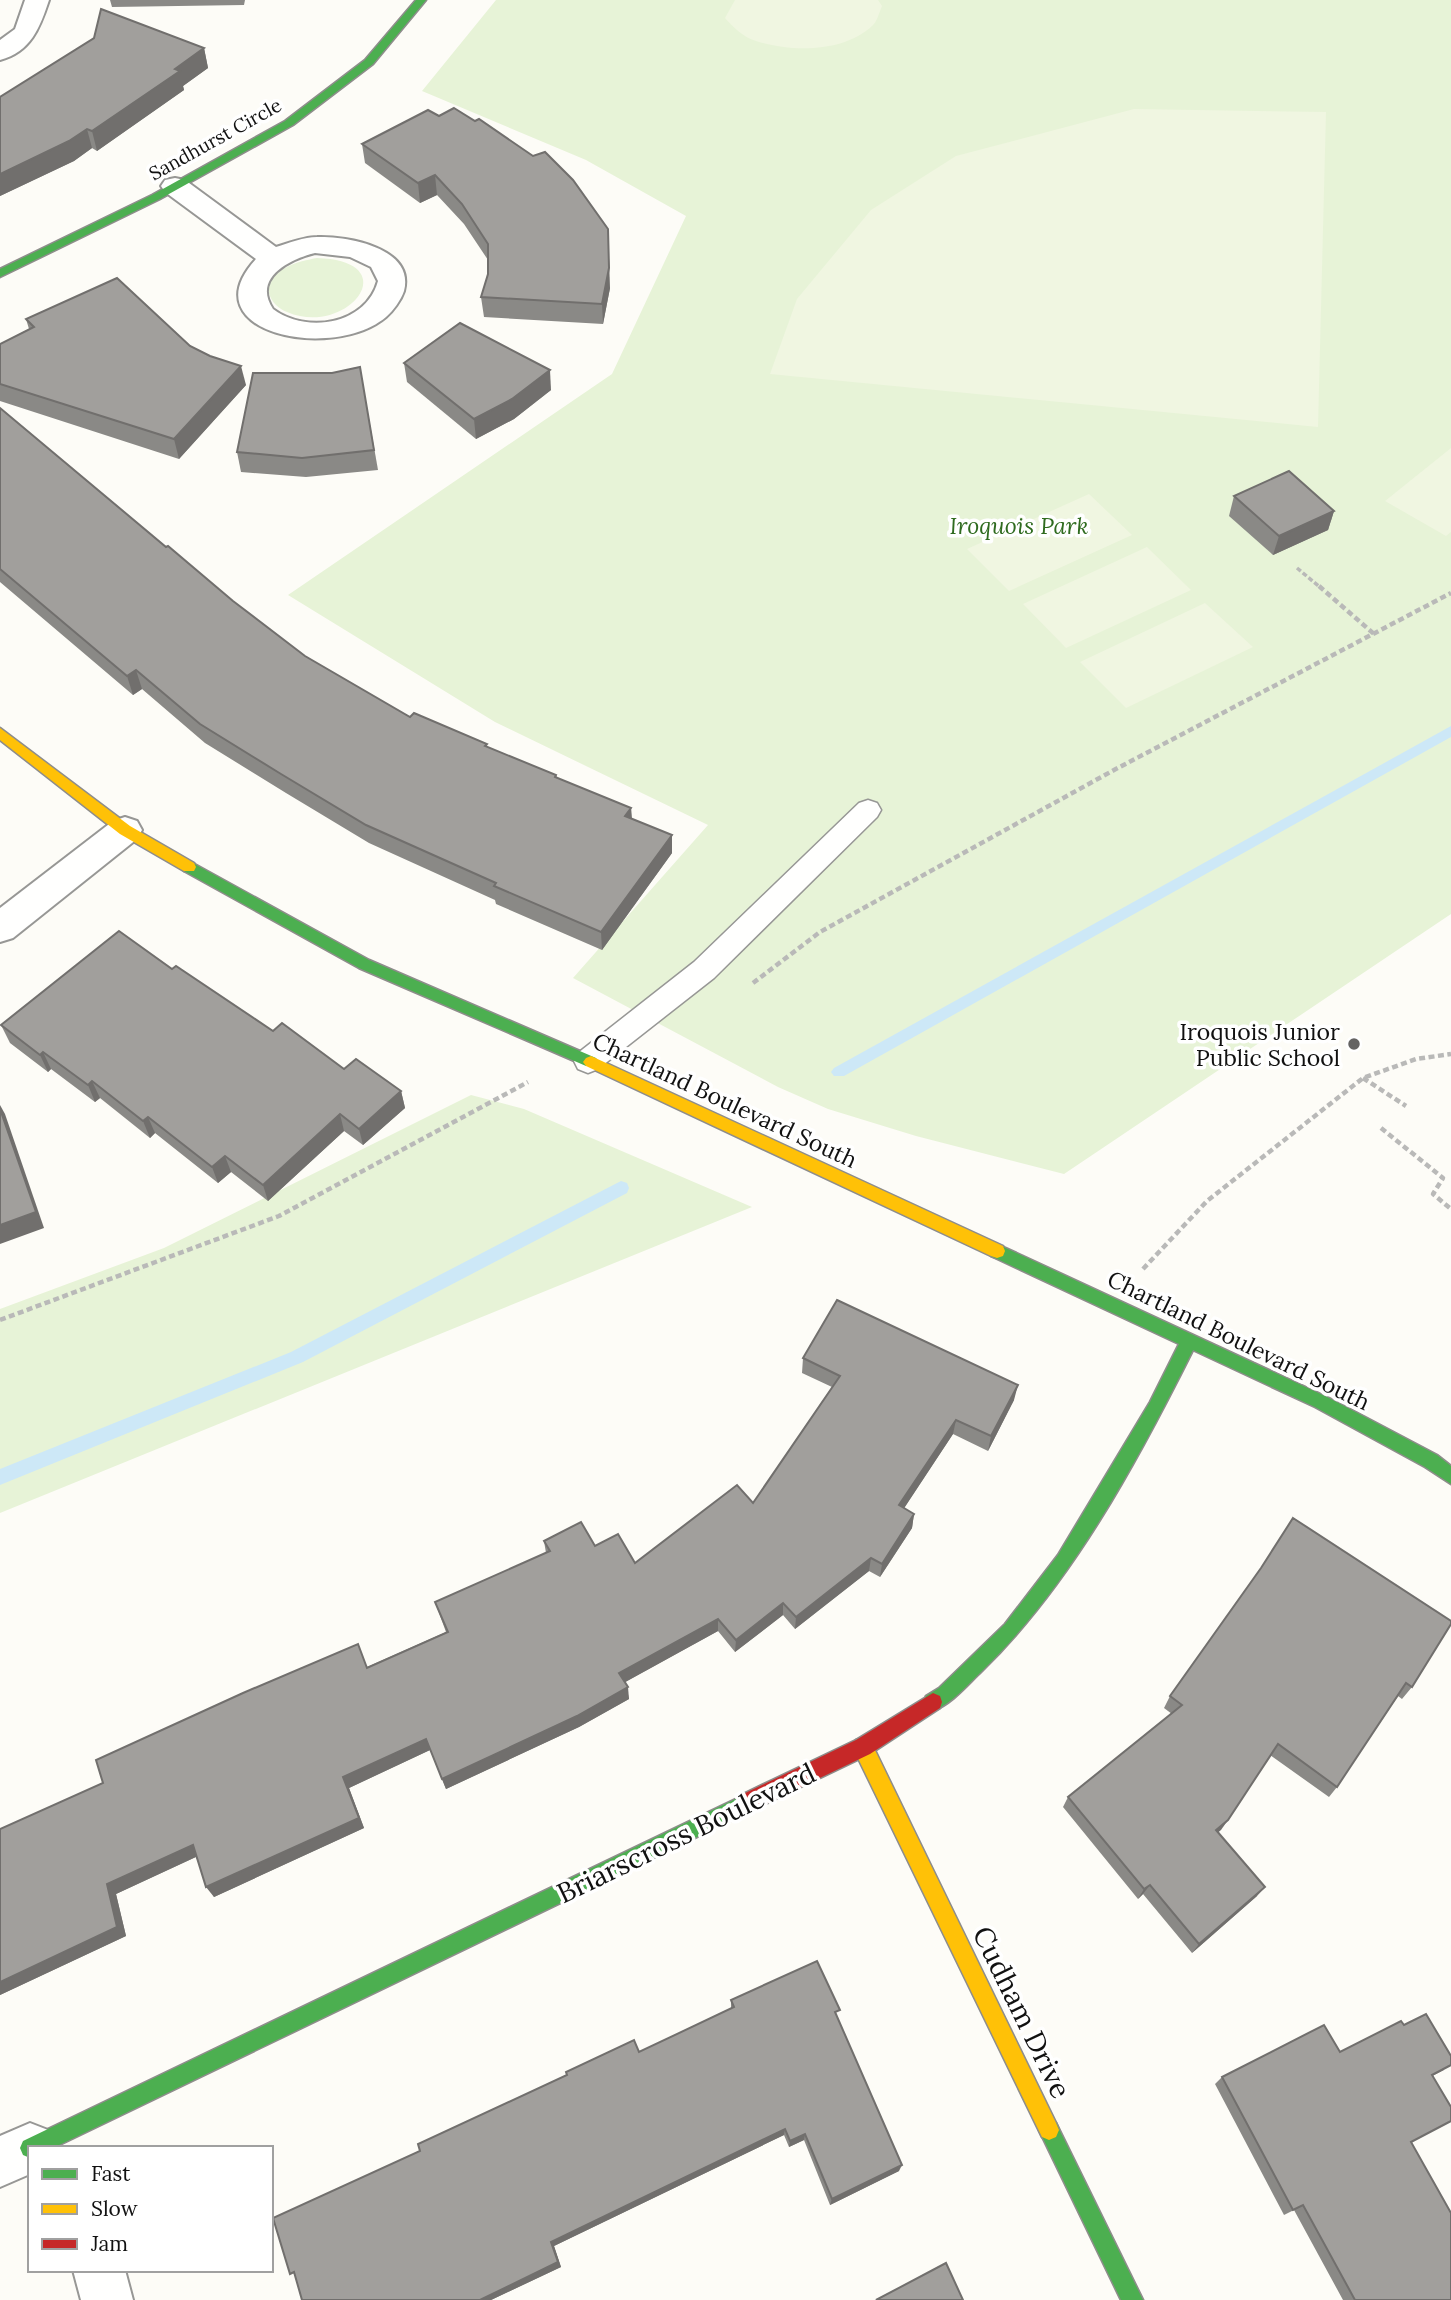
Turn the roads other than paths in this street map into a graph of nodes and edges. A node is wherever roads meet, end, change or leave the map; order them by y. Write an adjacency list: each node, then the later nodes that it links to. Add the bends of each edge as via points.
1 (37, 0): 3 (street, via 26,32)
2 (421, 0): 4 (street, Sandhurst Circle, via 369,62 289,123)
3 (0, 52)
4 (175, 186): 5 (street); 6 (street, Sandhurst Circle)
5 (274, 259): 5 (street, via 252,285 252,299 259,312 294,329 341,328 370,315 388,296 392,282 387,268 359,249 316,245)
6 (0, 273)
7 (0, 733): 9 (street, Chartland Boulevard South)
8 (869, 810): 11 (lane, via 704,970)
9 (125, 830): 10 (street); 11 (street, Chartland Boulevard South, via 364,964)
10 (0, 928)
11 (588, 1060): 12 (street, Chartland Boulevard South)
12 (1190, 1340): 13 (street, Chartland Boulevard South, via 1321,1402); 14 (street, Briarscross Boulevard, via 1156,1407 1064,1561 1011,1630 945,1694)
13 (1451, 1476)
14 (863, 1747): 15 (street, Briarscross Boulevard); 20 (street, Cudham Drive)
15 (49, 2144)
16 (28, 2152): 17 (street, Briarscross Boulevard)
17 (0, 2162)
18 (100, 2272): 19 (street)
19 (107, 2300)
20 (1132, 2300)

